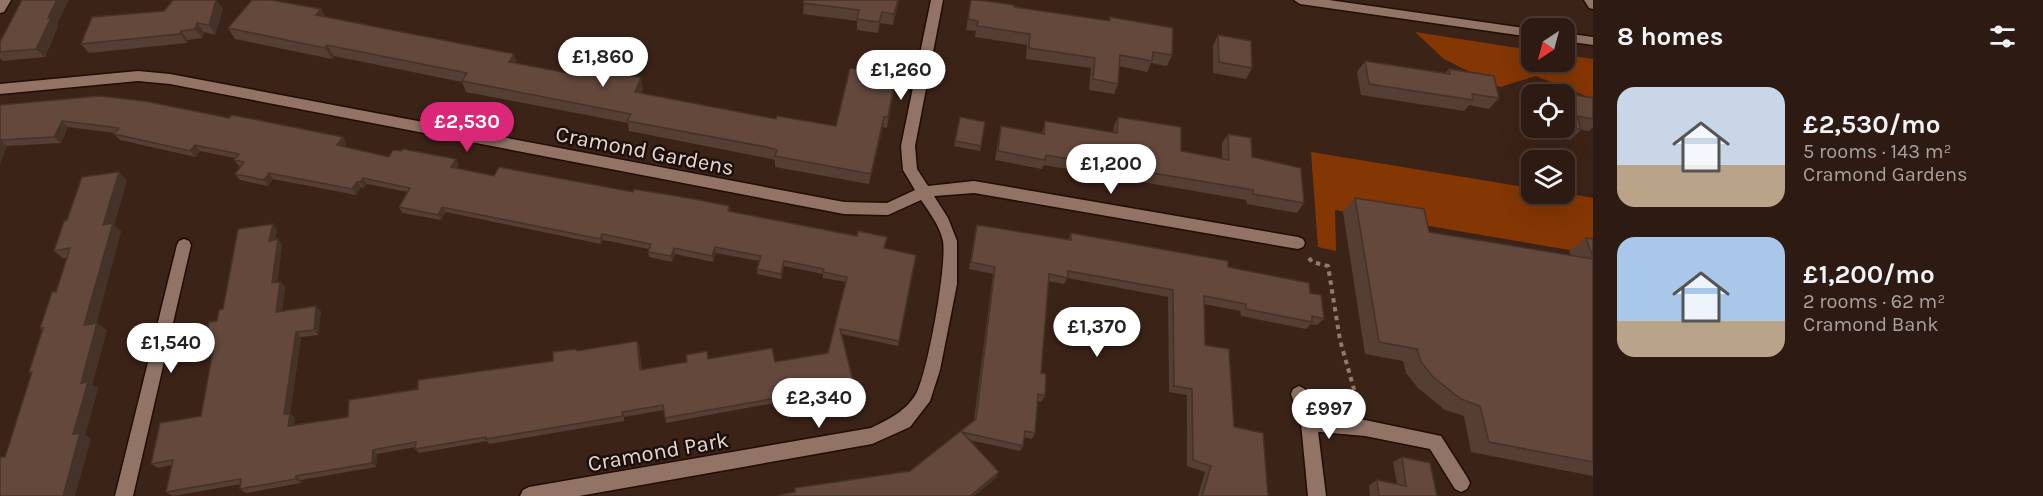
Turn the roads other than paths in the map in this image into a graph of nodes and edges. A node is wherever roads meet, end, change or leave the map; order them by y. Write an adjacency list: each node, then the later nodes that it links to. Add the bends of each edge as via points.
1 (5, 0): 6 (street)
2 (937, 0): 11 (street, Cramond Park, via 908,146 910,170)
3 (1300, 0): 7 (street)
4 (1590, 0): 5 (street)
5 (1593, 5)
6 (0, 9)
7 (1521, 31)
8 (1575, 39): 9 (street)
9 (1593, 41)
10 (0, 88): 11 (street, Cramond Gardens, via 138,76 170,79 844,208 888,208)
11 (924, 192): 12 (street, Cramond Gardens, via 974,187); 18 (street, Cramond Park, via 941,218 950,242 949,284 924,396 904,421 872,436)
12 (1298, 243)
13 (184, 244): 17 (street)
14 (1299, 393): 15 (street)
15 (1309, 423): 16 (street, via 1365,428 1434,442); 19 (street)
16 (1461, 483)
17 (124, 496)
18 (529, 496)
19 (1317, 496)

